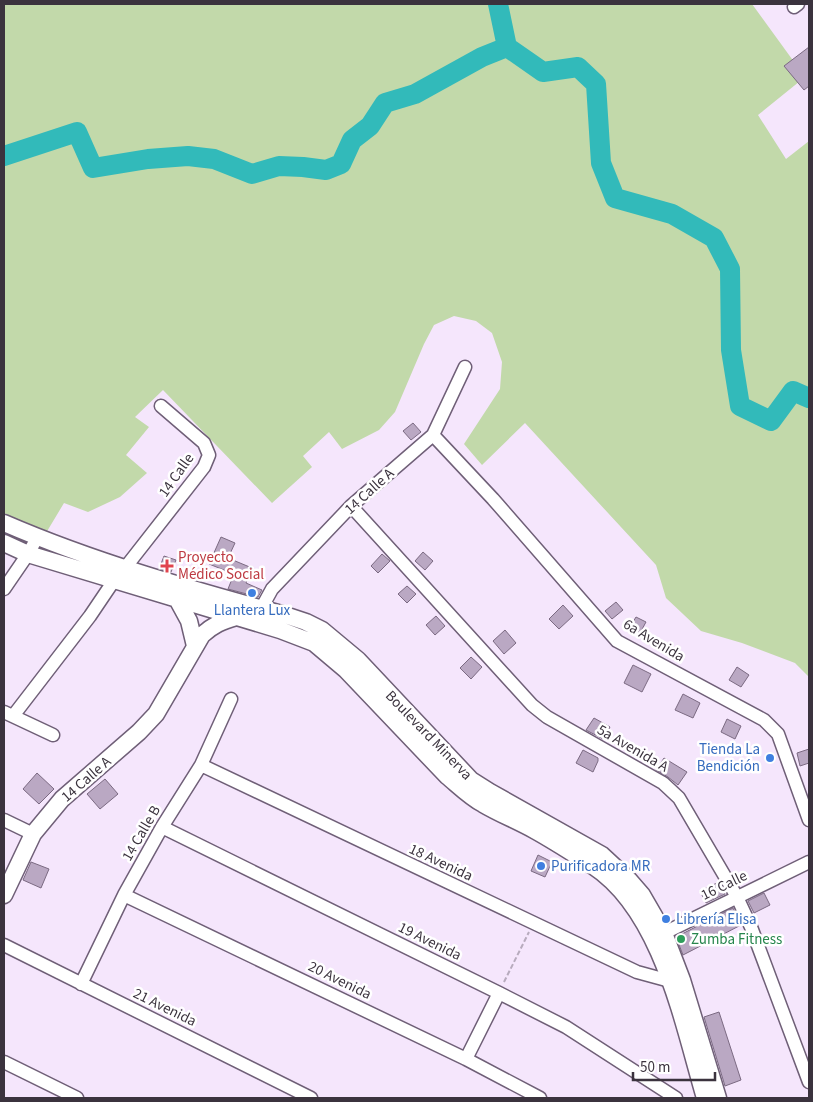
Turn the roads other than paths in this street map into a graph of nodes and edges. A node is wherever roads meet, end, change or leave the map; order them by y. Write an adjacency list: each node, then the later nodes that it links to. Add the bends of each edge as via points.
1 (465, 367): 3 (street, 14 Calle A)
2 (162, 406): 9 (street, 14 Calle, via 204,443 209,455 204,467)
3 (433, 435): 4 (street, 14 Calle A); 20 (street, 6a Avenida, via 616,641 764,720 778,734)
4 (351, 506): 12 (street, 14 Calle A, via 272,589); 26 (street, 5a Avenida A, via 532,704 547,717 663,783 679,798)
5 (4, 523): 6 (street, Boulevard Minerva)
6 (37, 538): 8 (street); 9 (street, Boulevard Minerva)
7 (4, 543): 8 (street, Boulevard Minerva)
8 (28, 554): 9 (street, Boulevard Minerva); 10 (street)
9 (120, 574): 11 (street, Boulevard Minerva); 12 (street, Boulevard Minerva); 16 (street, 14 Calle, via 90,616)
10 (4, 589)
11 (177, 599): 13 (street, Boulevard Minerva); 14 (street, via 189,621)
12 (262, 609): 27 (street, Boulevard Minerva, via 322,630 358,660 471,780 602,856 642,895)
13 (236, 617): 14 (street, 14 Calle A, via 212,626); 27 (street, Boulevard Minerva, via 314,643 346,670 464,791 595,868 615,884)
14 (195, 646): 22 (street, 14 Calle A, via 156,714 62,799)
15 (231, 699): 18 (street, 14 Calle B)
16 (8, 714): 17 (street)
17 (53, 735)
18 (201, 765): 21 (street, 14 Calle B); 29 (street, 18 Avenida, via 637,972)
19 (4, 820): 22 (street)
20 (809, 820)
21 (162, 827): 25 (street, 14 Calle B); 31 (street, 19 Avenida)
22 (33, 834): 24 (street, 14 Calle A)
23 (809, 862): 26 (street, 16 Calle)
24 (4, 895)
25 (124, 895): 30 (street, 14 Calle B); 32 (street, 20 Avenida)
26 (737, 897): 27 (street, 16 Calle); 34 (street, 5a Avenida A)
27 (659, 936): 29 (street, Boulevard Minerva); 40 (street, Boulevard Minerva, via 682,980)
28 (4, 945): 30 (street, 21 Avenida)
29 (670, 981): 39 (street, Boulevard Minerva)
30 (81, 984): 36 (street, 21 Avenida)
31 (499, 993): 32 (street); 38 (street, 19 Avenida, via 566,1027)
32 (466, 1058): 37 (street, 20 Avenida)
33 (4, 1062): 35 (street)
34 (809, 1082)
35 (77, 1098)
36 (311, 1098)
37 (540, 1098)
38 (676, 1098)
39 (705, 1098)
40 (718, 1098)

